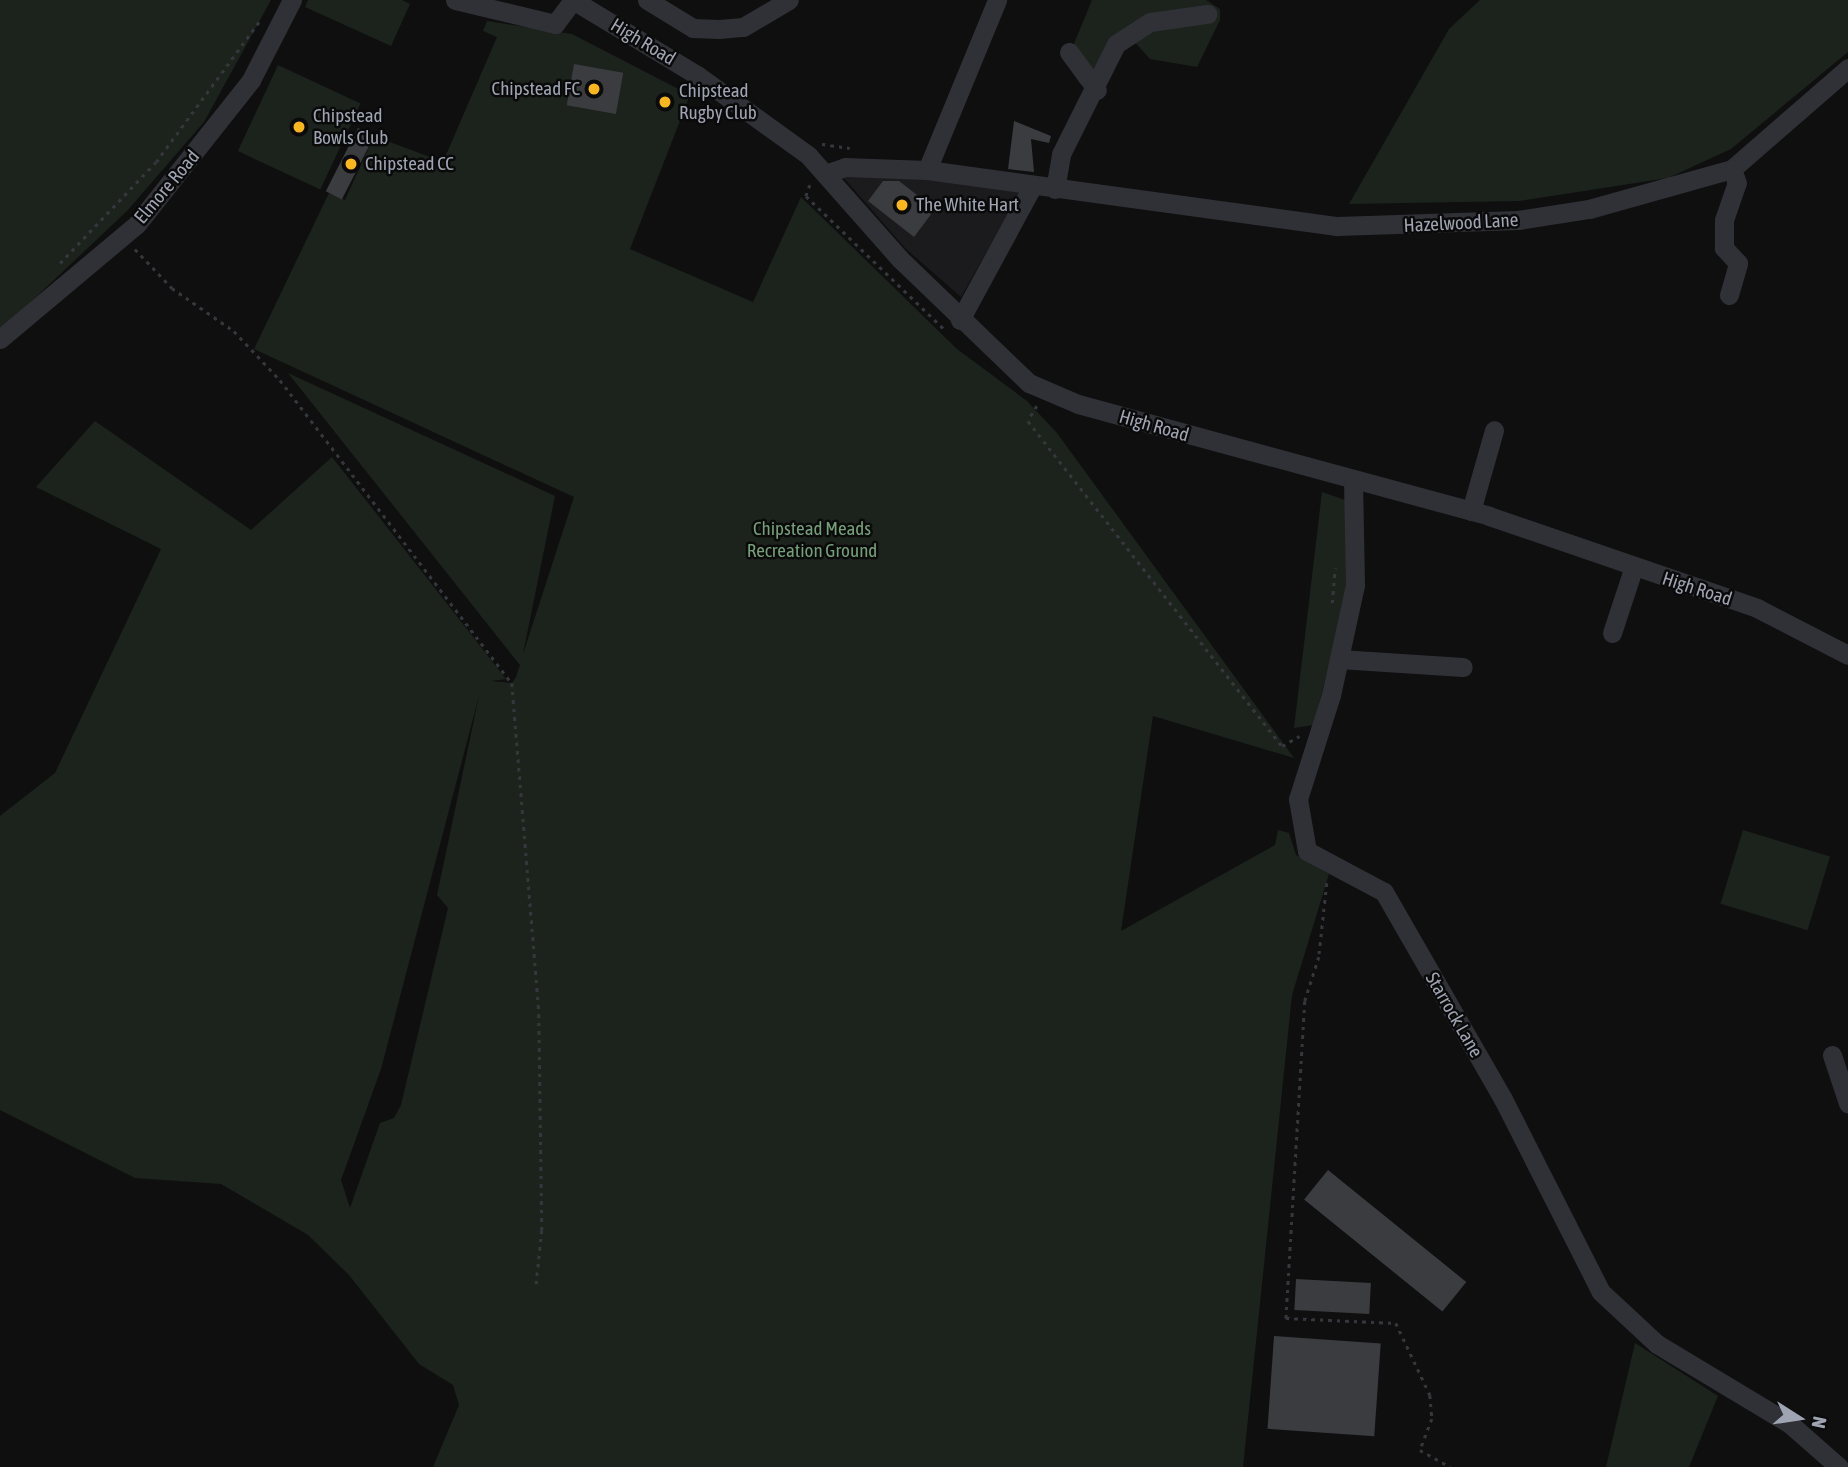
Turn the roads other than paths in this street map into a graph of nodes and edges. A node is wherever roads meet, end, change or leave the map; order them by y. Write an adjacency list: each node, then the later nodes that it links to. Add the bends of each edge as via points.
1 (292, 0): 18 (street, Elmore Road, via 217,128 123,236)
2 (455, 0): 3 (street, via 555,24)
3 (573, 0): 13 (street, High Road, via 697,75)
4 (647, 0): 5 (street, via 693,28 719,29 743,27)
5 (789, 0)
6 (997, 0): 12 (street)
7 (1208, 14): 10 (street, via 1138,28 1107,58)
8 (1069, 52): 10 (street)
9 (1848, 68): 11 (street, Hazelwood Lane)
10 (1097, 90): 15 (street, via 1060,154)
11 (1732, 169): 15 (street, Hazelwood Lane, via 1589,209 1445,227 1337,226); 16 (street, via 1737,183 1724,220 1724,248 1738,263)
12 (928, 170): 13 (street, Hazelwood Lane, via 845,167); 14 (street, Hazelwood Lane)
13 (819, 178): 17 (street, High Road)
14 (1033, 185): 15 (street, Hazelwood Lane); 17 (street)
15 (1055, 189)
16 (1729, 295)
17 (956, 328): 20 (street, High Road, via 1054,395)
18 (0, 339)
19 (1494, 430): 21 (street)
20 (1353, 480): 21 (street, High Road); 25 (street, Starrock Lane, via 1358,551)
21 (1471, 511): 22 (street, High Road)
22 (1633, 569): 23 (street); 24 (street, High Road, via 1757,608)
23 (1612, 633)
24 (1848, 655)
25 (1339, 659): 26 (street); 29 (street, Starrock Lane, via 1298,799 1303,842 1329,863 1384,892 1503,1099 1601,1292 1657,1344 1790,1424)
26 (1463, 667)
27 (1832, 1055): 28 (street)
28 (1848, 1103)
29 (1839, 1467)

